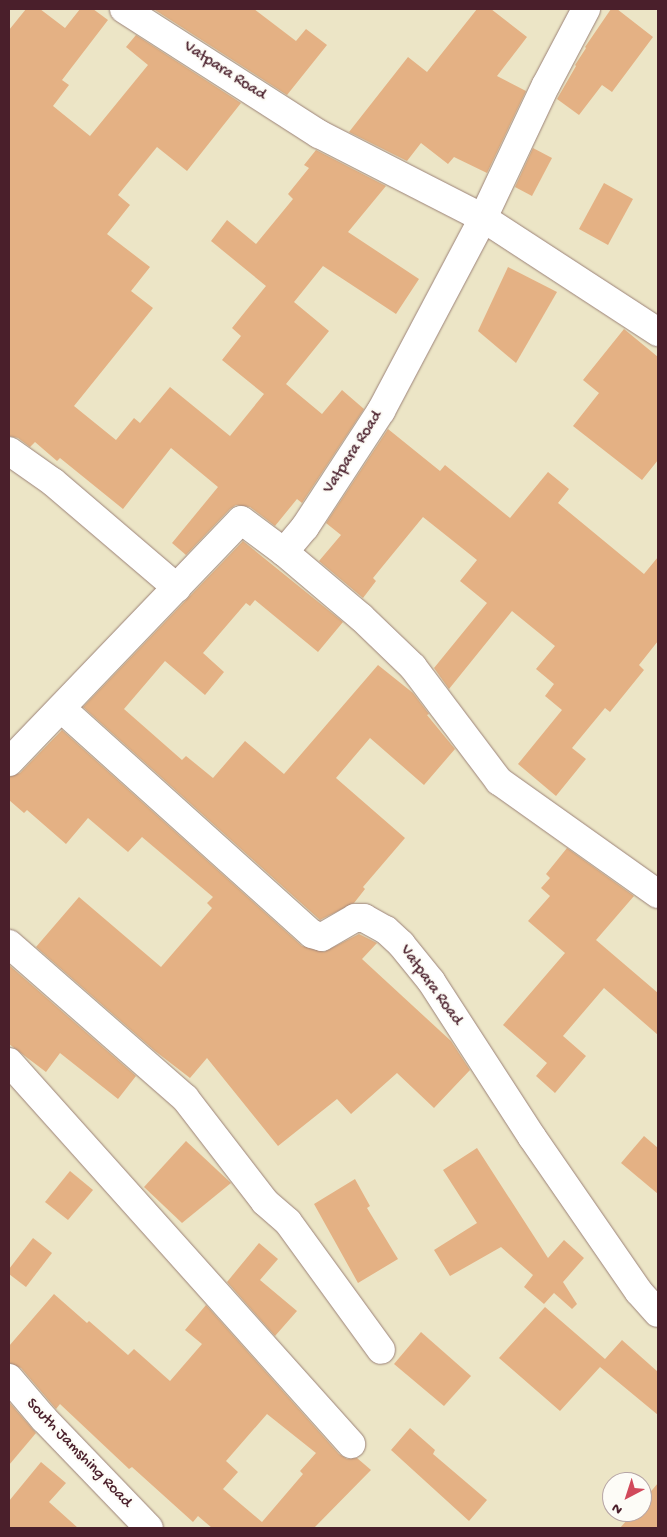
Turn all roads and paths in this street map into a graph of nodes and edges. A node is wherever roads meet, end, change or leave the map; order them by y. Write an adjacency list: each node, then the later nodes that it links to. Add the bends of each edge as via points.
1 (124, 9): 3 (street, Vatpara Road, via 319,134)
2 (586, 9): 3 (street, Vatpara Road)
3 (483, 218): 4 (street); 6 (street, Vatpara Road, via 381,411 306,528)
4 (658, 332)
5 (9, 451): 7 (street, via 53,482)
6 (284, 552): 7 (street, via 242,520); 10 (street, via 361,617 413,667 499,781)
7 (177, 588): 8 (street)
8 (62, 709): 9 (street); 13 (street, Vatpara Road, via 312,934 322,937 355,918 364,918 386,930 401,944 431,982 532,1137 634,1284)
9 (9, 762)
10 (658, 894)
11 (9, 944): 14 (street, via 185,1098 265,1202 288,1222)
12 (9, 1062): 16 (street)
13 (658, 1313)
14 (381, 1350)
15 (9, 1378): 17 (street, South Jamshing Road, via 44,1420)
16 (351, 1444)
17 (149, 1528)

